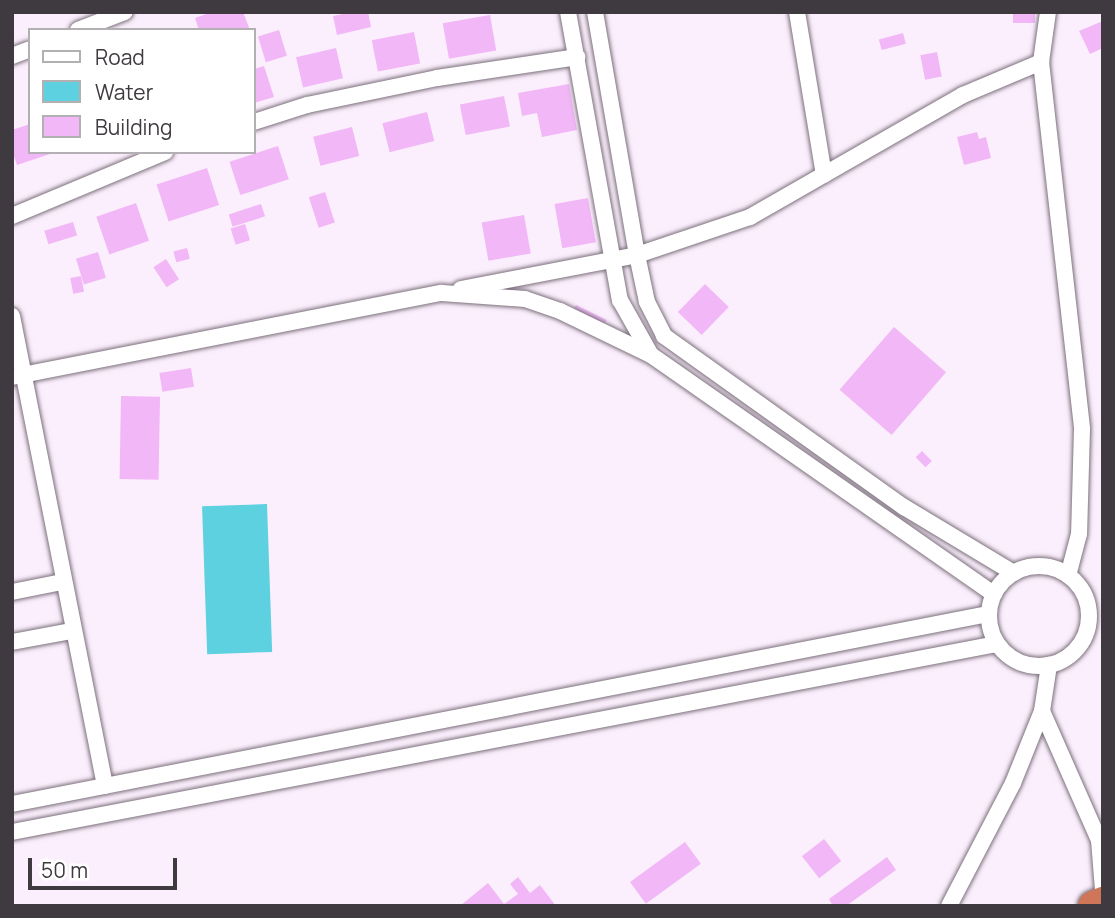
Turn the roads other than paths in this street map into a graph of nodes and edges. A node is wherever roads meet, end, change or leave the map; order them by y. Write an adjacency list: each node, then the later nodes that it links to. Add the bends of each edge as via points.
1 (125, 12): 7 (street)
2 (797, 12): 15 (street)
3 (1063, 12): 6 (street)
4 (595, 13): 5 (street); 10 (street)
5 (569, 15): 8 (street)
6 (1047, 15): 9 (street)
7 (83, 28)
8 (577, 57): 11 (street); 12 (street, via 438,78 307,105)
9 (1041, 62): 15 (street, via 962,94); 25 (street, via 1082,429 1079,534)
10 (612, 111): 11 (street); 14 (street)
11 (588, 116): 16 (street)
12 (256, 121)
13 (160, 154): 17 (street)
14 (622, 173): 16 (street); 18 (street)
15 (824, 175): 18 (street, via 750,217)
16 (599, 178): 19 (street)
17 (12, 216)
18 (637, 255): 19 (street); 24 (street, via 647,302 664,336 682,352 904,507)
19 (613, 259): 20 (street); 22 (street, via 620,300)
20 (442, 293): 22 (street, via 525,299); 23 (street)
21 (12, 317): 23 (street)
22 (651, 355): 28 (street)
23 (17, 376): 26 (street)
24 (1014, 573): 25 (street, via 1041,566); 28 (street)
25 (1068, 576): 29 (street)
26 (62, 582): 27 (street); 32 (street)
27 (12, 592)
28 (994, 594): 30 (street)
29 (1095, 602): 31 (street)
30 (989, 614): 34 (street); 37 (street)
31 (1095, 626): 35 (street, via 1074,651)
32 (72, 631): 33 (street); 37 (street)
33 (12, 642)
34 (997, 643): 35 (street, via 1020,662); 39 (street)
35 (1049, 665): 36 (street)
36 (1042, 712): 40 (street); 43 (street, via 1013,783)
37 (105, 786): 38 (street)
38 (12, 804)
39 (12, 832)
40 (1101, 841): 41 (street)
41 (1103, 890)
42 (1103, 902): 44 (highway)
43 (951, 905)
44 (1093, 906)

